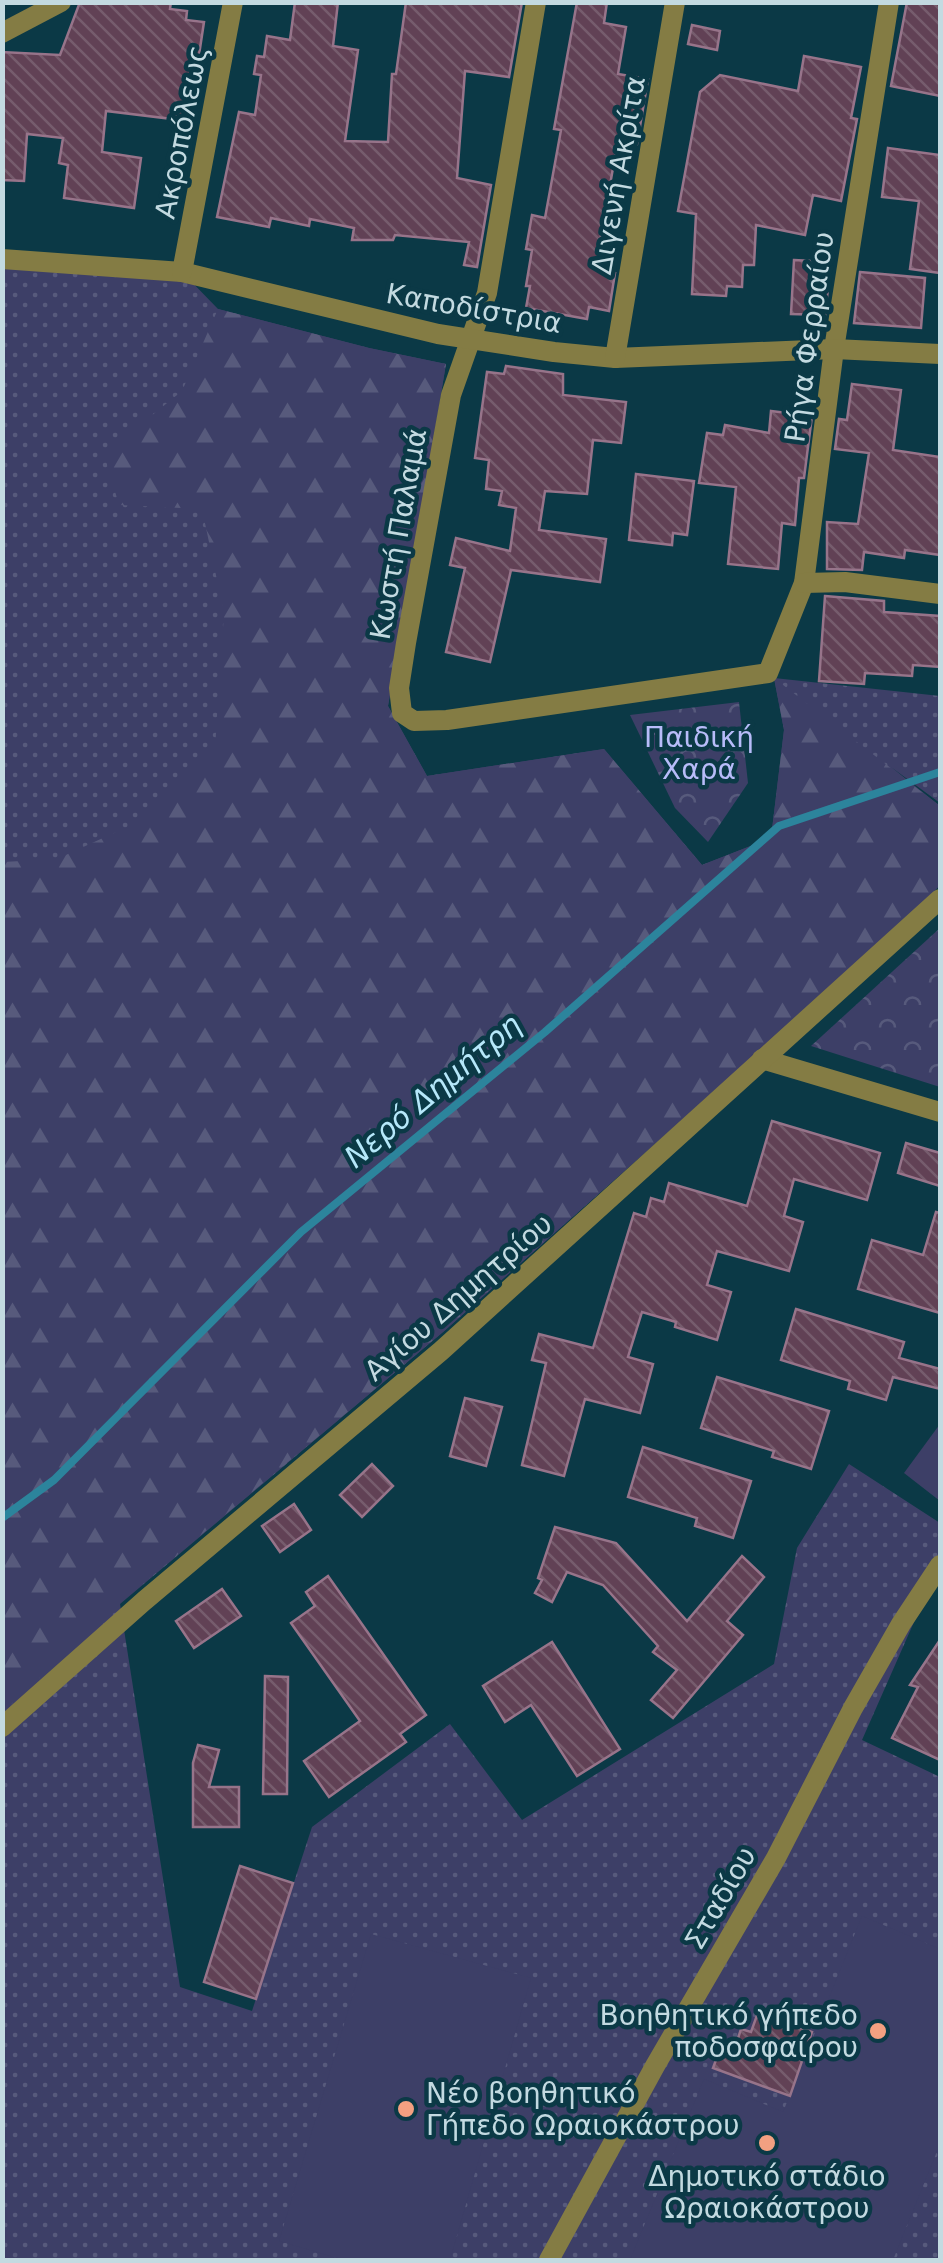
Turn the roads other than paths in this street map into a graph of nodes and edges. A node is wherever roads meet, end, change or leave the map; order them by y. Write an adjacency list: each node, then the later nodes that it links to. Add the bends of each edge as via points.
1 (61, 2): 6 (street)
2 (233, 2): 8 (street, Ακροπόλεως)
3 (536, 2): 9 (street, Κωστή Παλαμά, via 488,293)
4 (675, 2): 12 (street, Διγενή Ακρίτα)
5 (889, 2): 10 (street, Ρήγα Φερραίου)
6 (2, 33)
7 (2, 259): 8 (street, Καποδίστρια)
8 (182, 272): 9 (street, Καποδίστρια)
9 (472, 339): 12 (street, Καποδίστρια); 15 (street, Κωστή Παλαμά, via 441,452 399,688 402,713 414,721 448,720)
10 (834, 349): 11 (street, Καποδίστρια); 12 (street, Καποδίστρια); 13 (street, Ρήγα Φερραίου)
11 (940, 354)
12 (615, 358)
13 (804, 583): 14 (street); 15 (street, Ρήγα Φερραίου)
14 (940, 594)
15 (768, 674)
16 (940, 899): 17 (street, Αγίου Δημητρίου)
17 (762, 1059): 18 (street); 20 (street, Αγίου Δημητρίου, via 441,1351)
18 (940, 1112)
19 (940, 1565): 21 (street, Σταδίου, via 862,1691)
20 (2, 1727)
21 (550, 2260)

